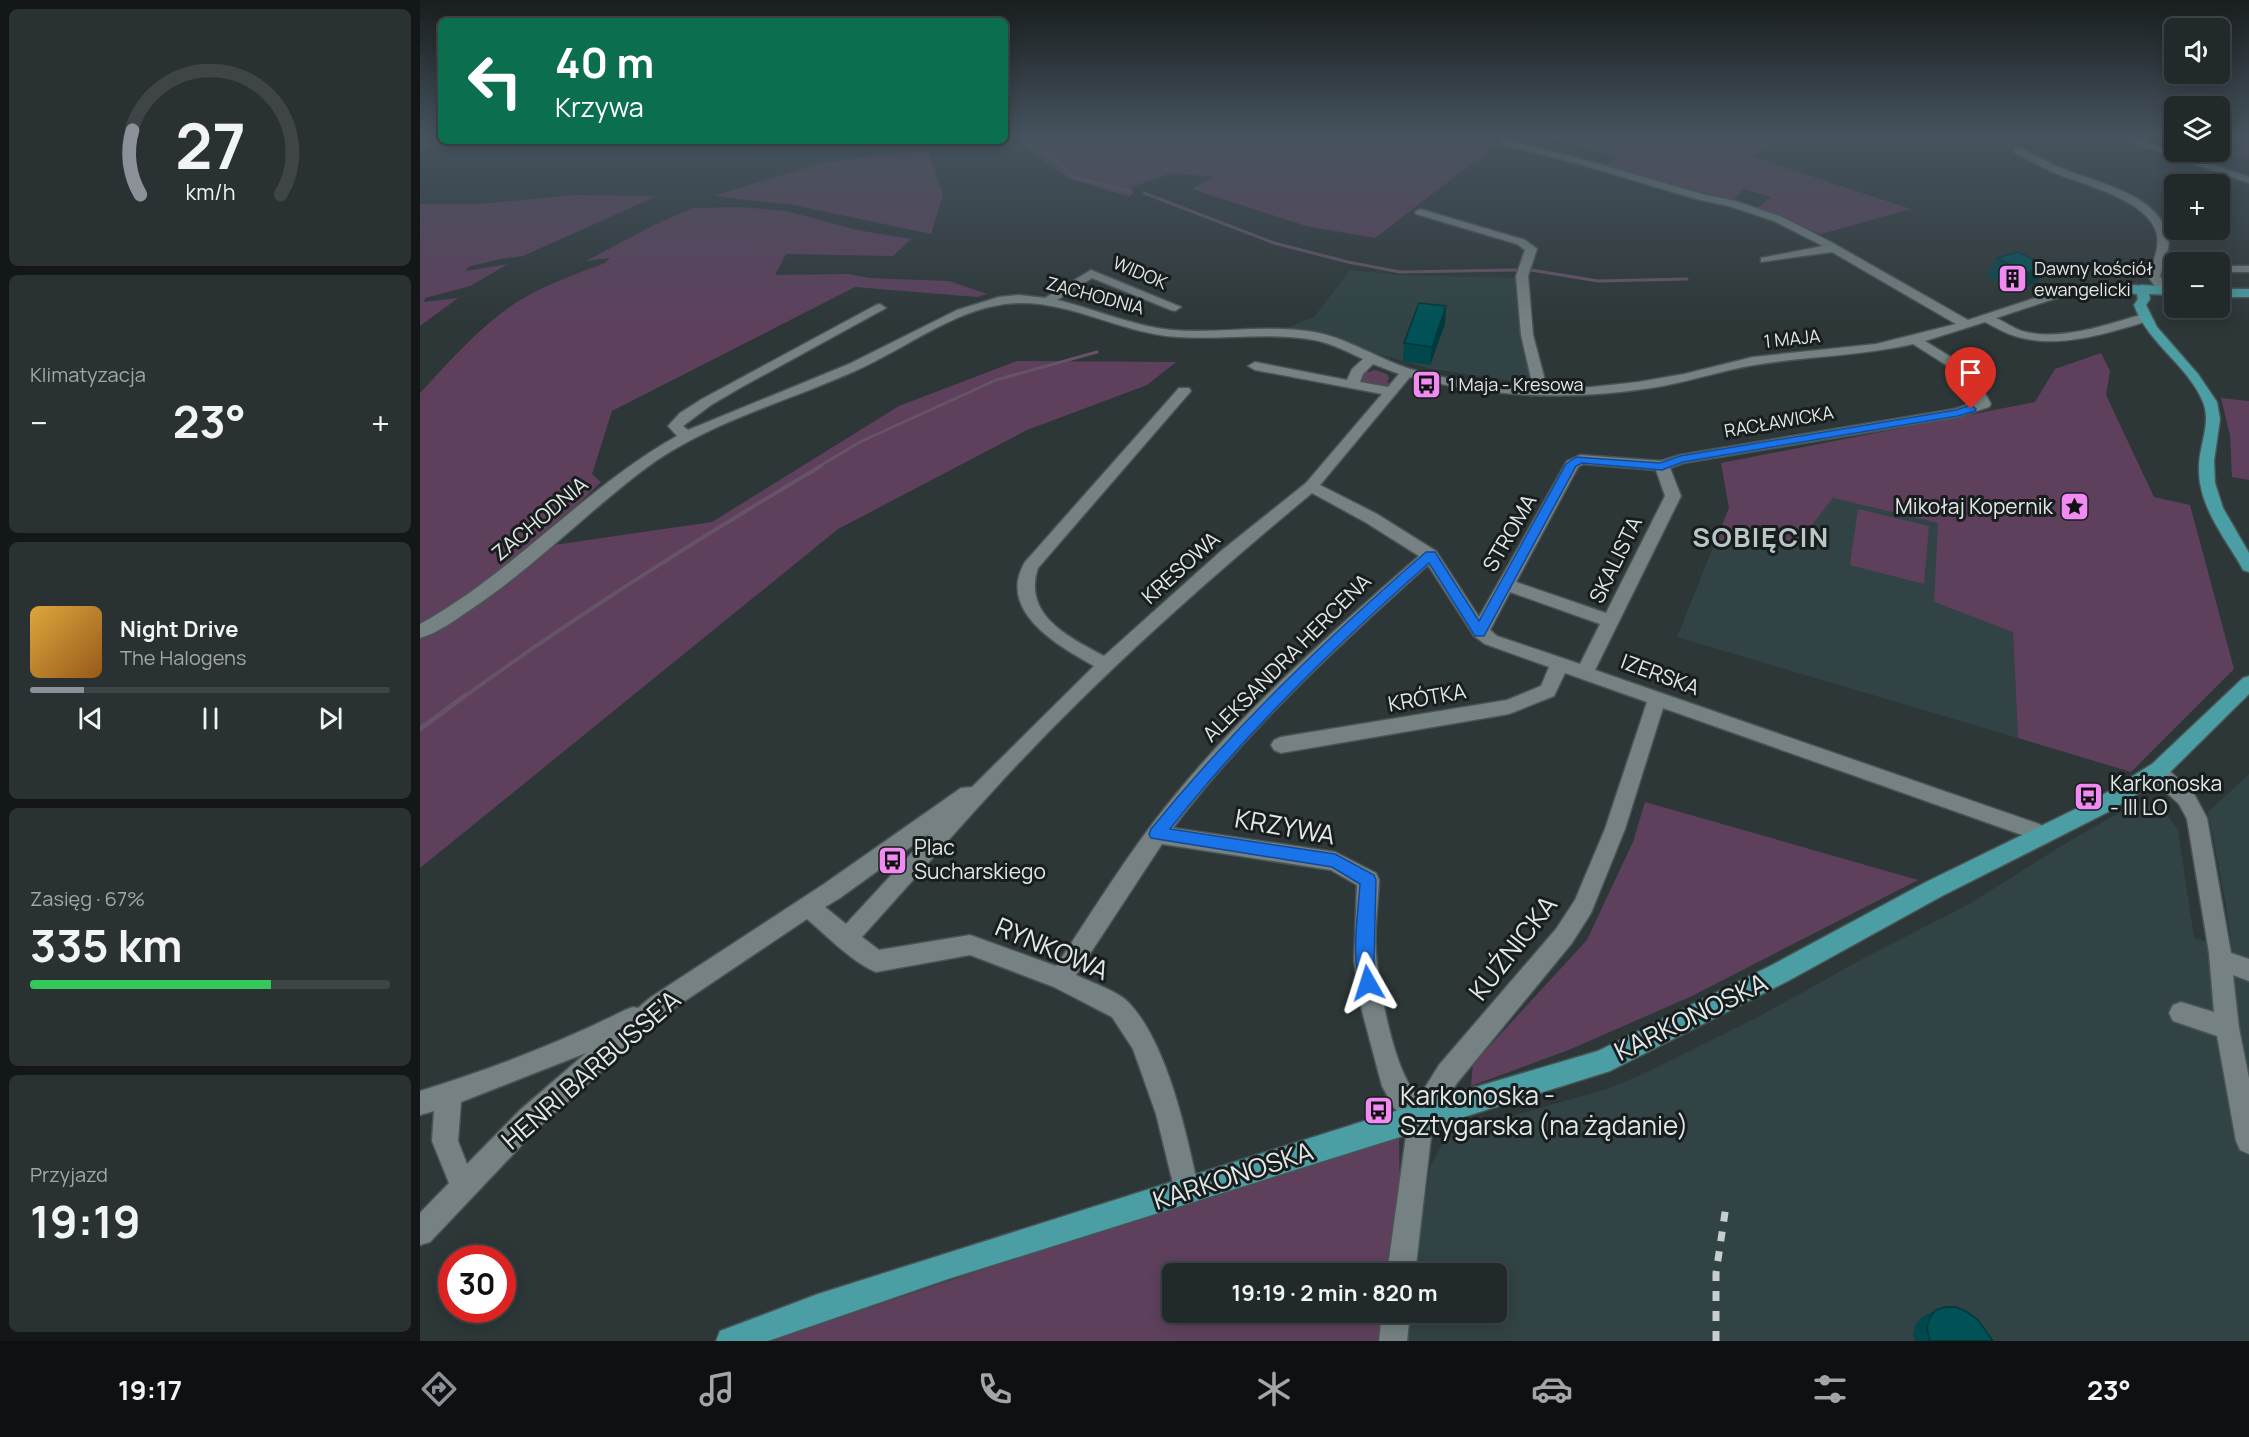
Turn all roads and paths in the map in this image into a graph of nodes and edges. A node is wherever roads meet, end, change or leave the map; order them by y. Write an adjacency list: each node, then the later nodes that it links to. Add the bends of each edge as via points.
1 (1703, 198): 4 (street, via 1731,203 1799,228)
2 (2126, 198): 8 (street, via 2150,215 2162,230 2162,268 2154,276)
3 (1420, 212): 24 (street, via 1521,242 1531,249 1522,276 1527,335)
4 (1834, 248): 5 (street); 17 (street)
5 (1766, 260)
6 (2230, 269): 7 (street)
7 (2249, 269)
8 (2164, 286)
9 (2164, 292): 12 (main road)
10 (2230, 293): 11 (main road)
11 (2249, 293)
12 (2138, 300): 16 (street, 1 MAJA, via 2107,289 2062,294); 16 (street, via 2110,328 2052,336 2023,335); 31 (main road, via 2209,400 2214,416 2206,470 2209,489)
13 (1048, 301): 14 (street, WIDOK, via 1090,273); 19 (street, ZACHODNIA, via 1157,332 1300,334 1339,342); 26 (street, ZACHODNIA, via 1008,300 964,311 849,369)
14 (1175, 307)
15 (880, 308): 26 (street, via 687,414 675,426)
16 (1986, 318): 17 (street, 1 MAJA)
17 (1966, 324): 18 (street, 1 MAJA)
18 (1915, 340): 24 (street, 1 MAJA, via 1859,351 1752,361 1622,389); 28 (street, RACŁAWICKA, via 1967,373 1984,404 1958,413 1680,459)
19 (1372, 358): 21 (street, ZACHODNIA); 22 (street, via 1357,372)
20 (1255, 366): 22 (street)
21 (1407, 373): 24 (street, 1 MAJA); 25 (street, KRESOWA)
22 (1352, 384): 25 (street)
23 (1184, 391): 37 (street, via 1031,566 1024,580 1025,597 1046,626 1061,640)
24 (1541, 391)
25 (1391, 392): 29 (street, KRESOWA)
26 (687, 437): 34 (street, ZACHODNIA, via 643,463 469,605)
27 (1580, 459): 28 (street, RACŁAWICKA); 32 (street, STROMA, via 1572,464)
28 (1662, 466): 33 (street, SKALISTA, via 1673,496)
29 (1311, 486): 30 (street); 37 (street, KRESOWA, via 1227,555)
30 (1430, 555): 35 (street); 44 (street, ALEKSANDRA HERCENA, via 1261,713 1201,778)
31 (2249, 566)
32 (1505, 584): 33 (street); 35 (street, STROMA)
33 (1612, 622): 38 (street, SKALISTA)
34 (420, 632)
35 (1480, 632): 36 (street, IZERSKA, via 1491,640)
36 (1560, 663): 38 (street, IZERSKA); 41 (street, KRÓTKA, via 1548,691 1509,707)
37 (1106, 665): 43 (street, KRESOWA)
38 (1585, 672): 40 (street, IZERSKA)
39 (2249, 683): 42 (main road, KARKONOSKA)
40 (1657, 698): 45 (street, IZERSKA); 56 (street, KUŹNICKA, via 1615,830 1583,906 1564,936 1448,1074)
41 (1281, 745)
42 (2157, 772): 45 (main road, KARKONOSKA); 48 (street, via 2186,798 2197,818)
43 (996, 774): 46 (street, HENRI BARBUSSE'A); 47 (street)
44 (1157, 834): 50 (street, ALEKSANDRA HERCENA); 56 (street, KRZYWA, via 1335,861 1368,880 1365,961 1374,1011 1391,1077 1403,1099)
45 (2042, 836): 56 (main road, KARKONOSKA, via 1601,1062)
46 (808, 907): 47 (street, RYNKOWA); 51 (street, HENRI BARBUSSE'A)
47 (846, 939): 50 (street, RYNKOWA, via 876,961 970,945)
48 (2220, 959): 49 (street); 53 (street)
49 (2249, 970)
50 (1061, 979): 59 (street, RYNKOWA, via 1120,1009 1142,1042 1169,1114)
51 (659, 1005): 54 (street, via 490,1082); 58 (street, HENRI BARBUSSE'A, via 529,1119)
52 (2181, 1013): 53 (street)
53 (2227, 1028): 57 (street)
54 (450, 1094): 55 (street); 58 (street, via 443,1126 447,1158)
55 (420, 1103)
56 (1421, 1116): 59 (main road, KARKONOSKA); 61 (street)
57 (2249, 1140)
58 (465, 1184): 60 (street, HENRI BARBUSSE'A)
59 (1186, 1191): 63 (main road, KARKONOSKA, via 818,1308)
60 (420, 1232)
61 (1402, 1263)
62 (1395, 1323): 64 (street)
63 (730, 1341)
64 (1393, 1341)

